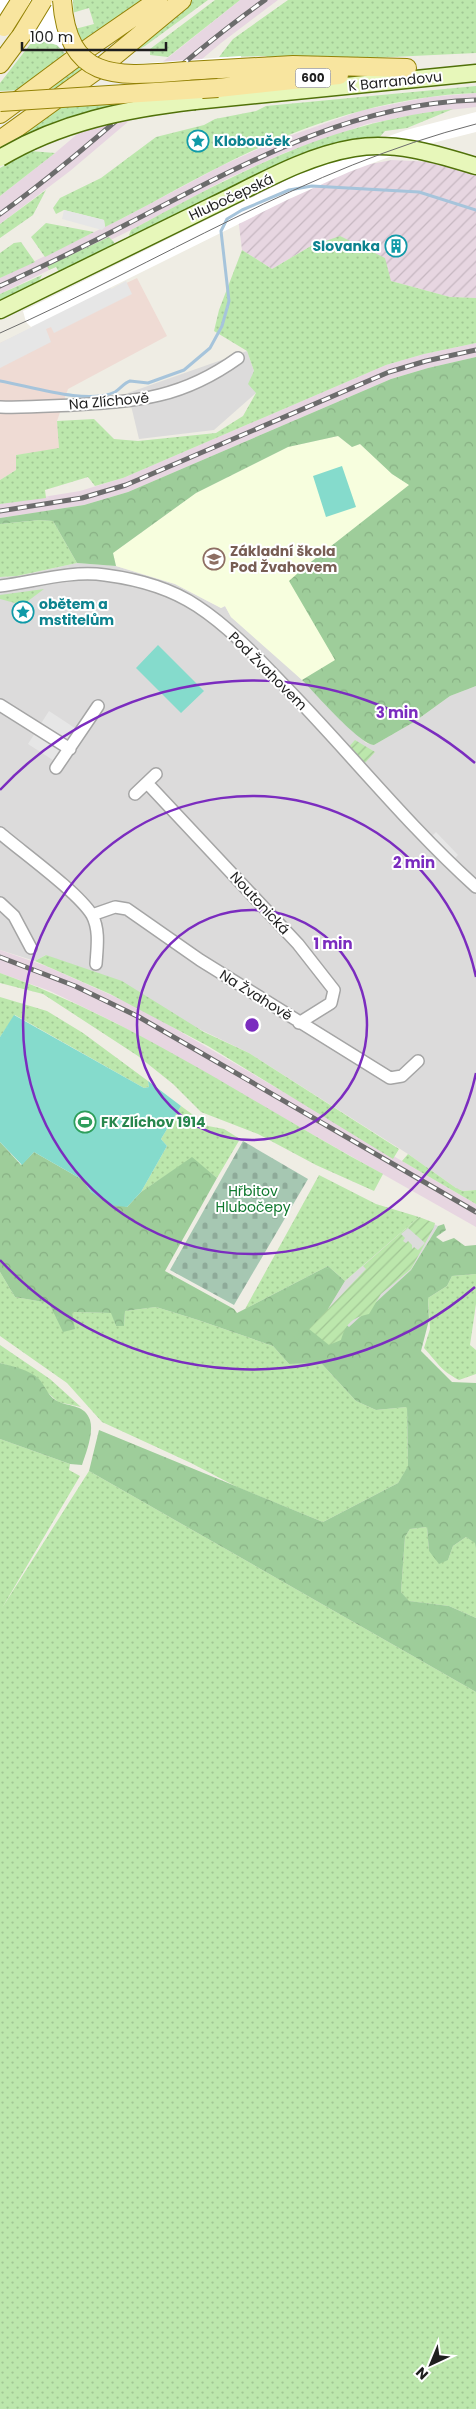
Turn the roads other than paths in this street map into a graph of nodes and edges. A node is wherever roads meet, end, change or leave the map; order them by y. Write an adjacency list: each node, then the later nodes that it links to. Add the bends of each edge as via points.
1 (16, 0): 7 (main road)
2 (21, 0): 7 (main road, bridge)
3 (44, 0): 7 (main road); 9 (main road, bridge)
4 (62, 0): 10 (main road, bridge, via 64,24 73,46 83,58 105,70 135,75 241,66)
5 (158, 0): 13 (main road)
6 (182, 0): 14 (main road, via 101,67)
7 (1, 22)
8 (476, 62): 10 (main road, K Barrandovu / 600)
9 (0, 64)
10 (407, 68): 12 (main road, 600, bridge, via 218,88)
11 (476, 73): 15 (main road, K Barrandovu / 600, bridge, via 133,110 77,123)
12 (0, 102)
13 (0, 114)
14 (0, 140)
15 (0, 158)
16 (476, 166): 17 (main road, Hlubočepská, via 421,150 383,146 354,148 324,156 252,187)
17 (0, 310)
18 (238, 358): 19 (street, Na Zlíchově, via 213,376 174,393 135,402)
19 (0, 407)
20 (0, 586): 29 (street, Pod Žvahovem, via 102,574 162,589 197,606 257,657)
21 (0, 705): 23 (street)
22 (98, 706): 23 (street)
23 (70, 749): 24 (street)
24 (56, 768)
25 (156, 774): 26 (street)
26 (147, 783): 27 (street); 34 (street, Noutonická, via 298,944 334,990 331,1003)
27 (135, 794)
28 (0, 833): 31 (street)
29 (476, 887)
30 (0, 903): 32 (street, via 14,916)
31 (92, 915): 33 (street, via 98,936); 34 (street, Na Žvahově, via 115,907 127,909)
32 (31, 948)
33 (96, 964)
34 (299, 1023): 35 (street, Na Žvahově, via 390,1078 402,1076)
35 (418, 1062)

